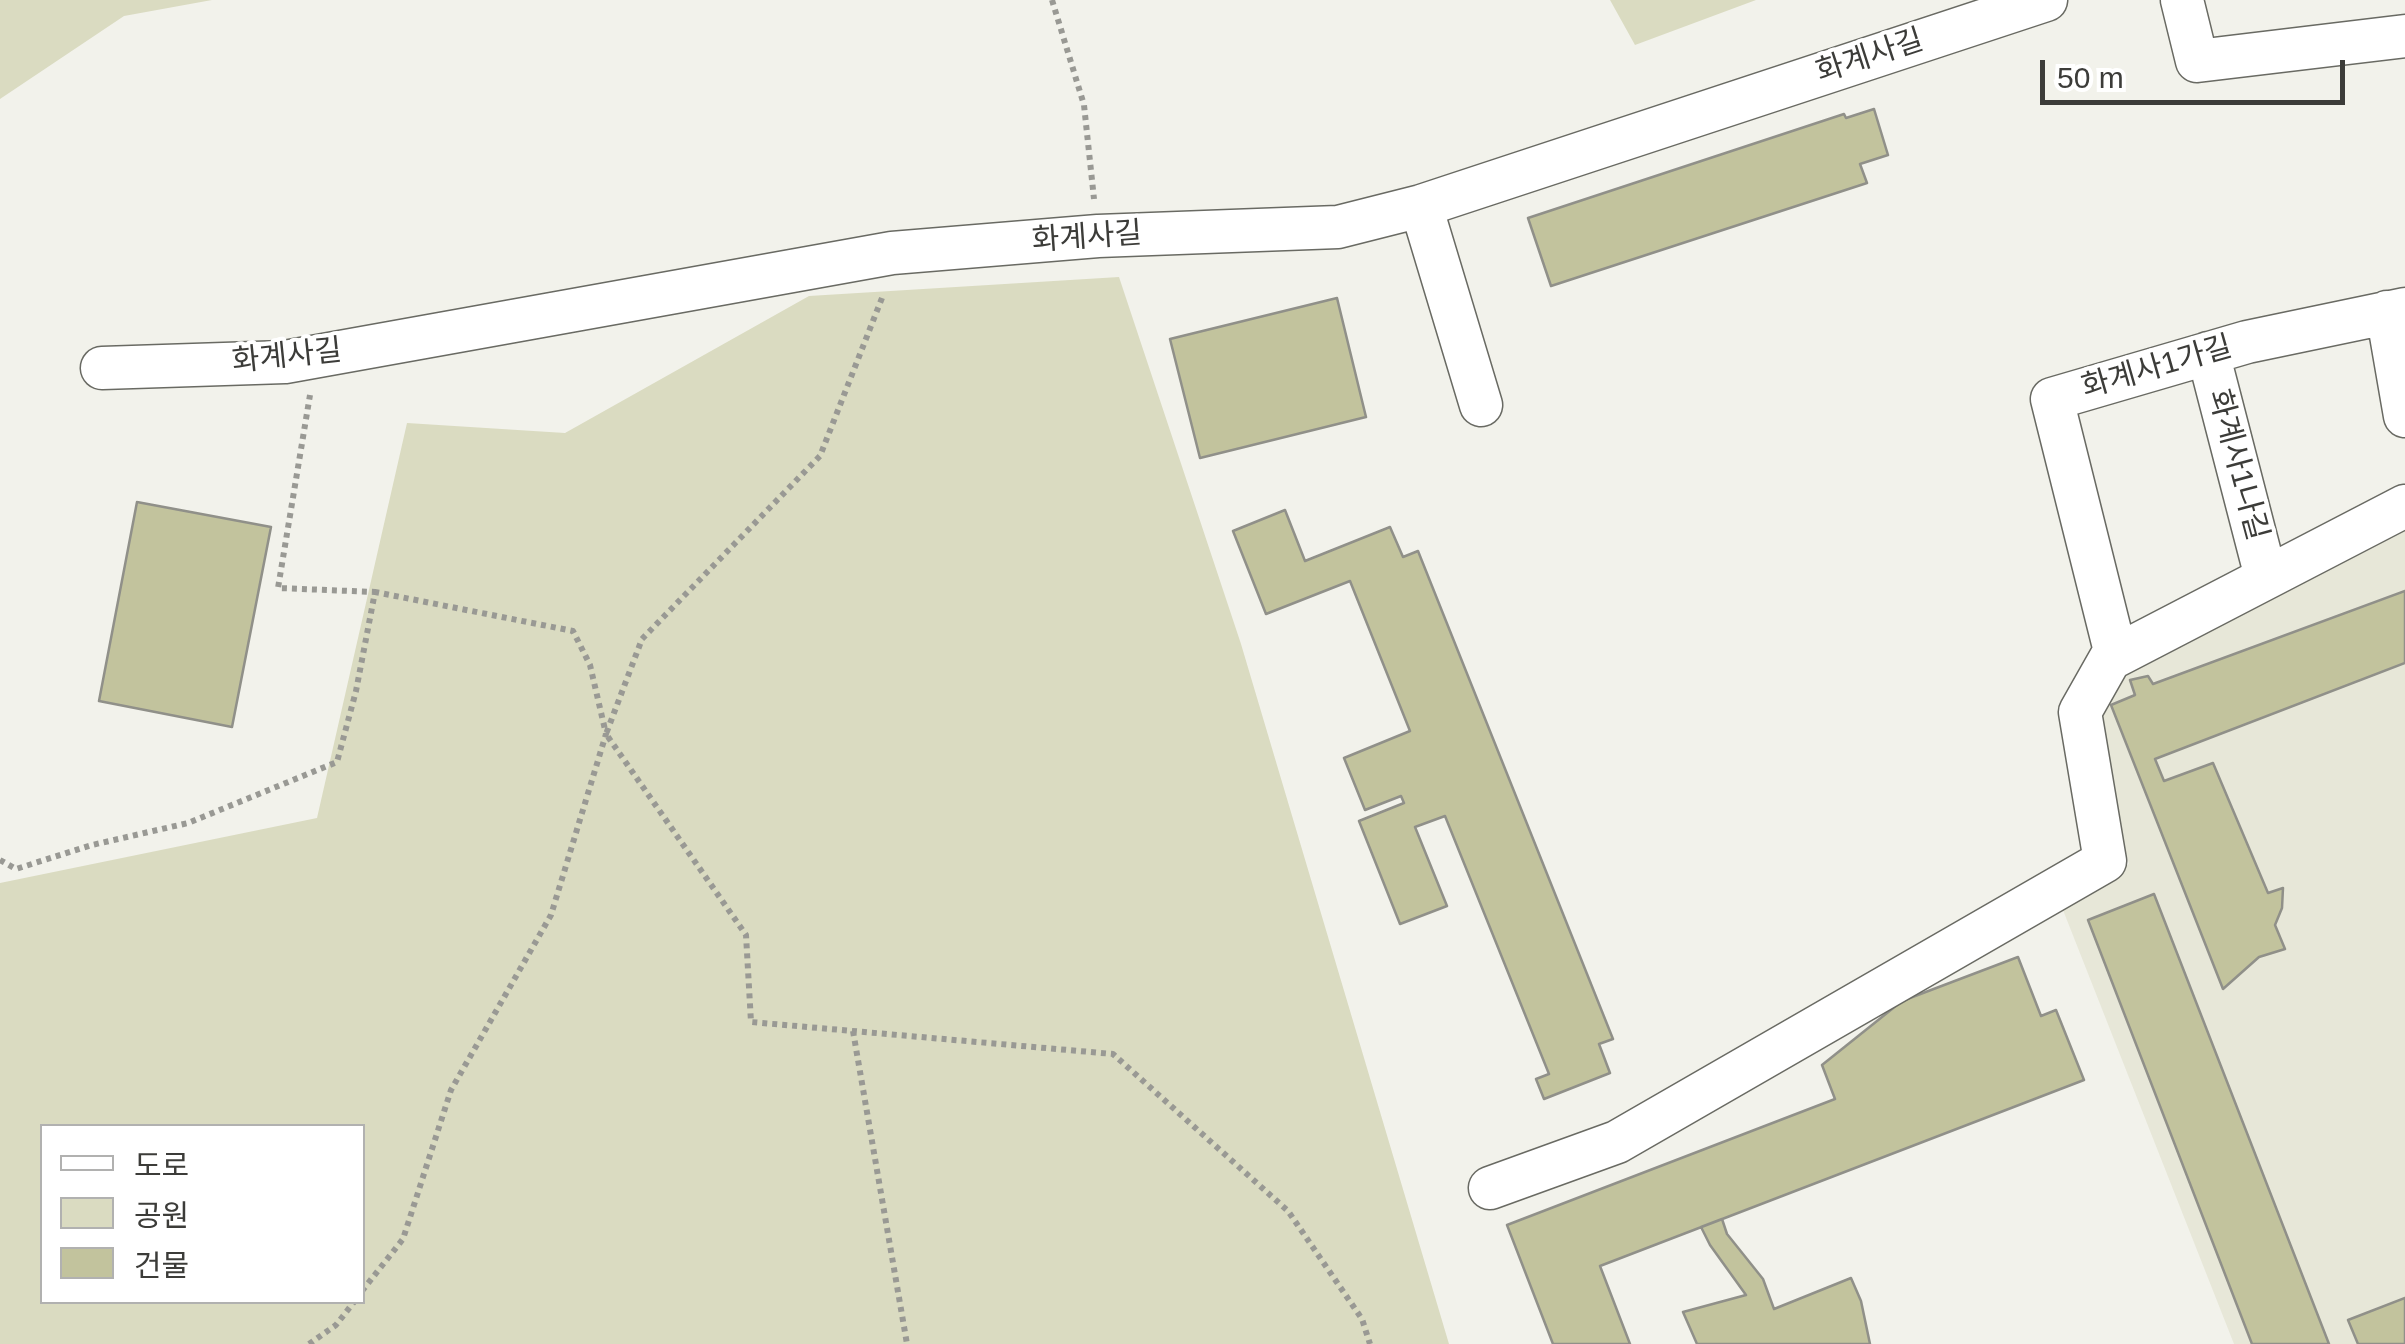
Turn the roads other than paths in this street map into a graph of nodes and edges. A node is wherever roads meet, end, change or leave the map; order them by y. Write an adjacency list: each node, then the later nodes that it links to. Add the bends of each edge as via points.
1 (2046, 0): 4 (street, 화계사길)
2 (2182, 0): 3 (street, via 2197,61)
3 (2405, 36)
4 (1421, 206): 7 (street, 화계사길, via 1338,226 892,253 286,362); 8 (street)
5 (2396, 310): 6 (street, 화계사1가길); 9 (street)
6 (2208, 353): 11 (street, 화계사1나길); 12 (street, 화계사1가길, via 2052,399)
7 (102, 368)
8 (1481, 406)
9 (2405, 416)
10 (2405, 506): 11 (street, 화계사1나길)
11 (2266, 578): 12 (street, 화계사1나길)
12 (2116, 655): 13 (street, 화계사1나길, via 2080,712 2106,861 1617,1142)
13 (1490, 1188)

